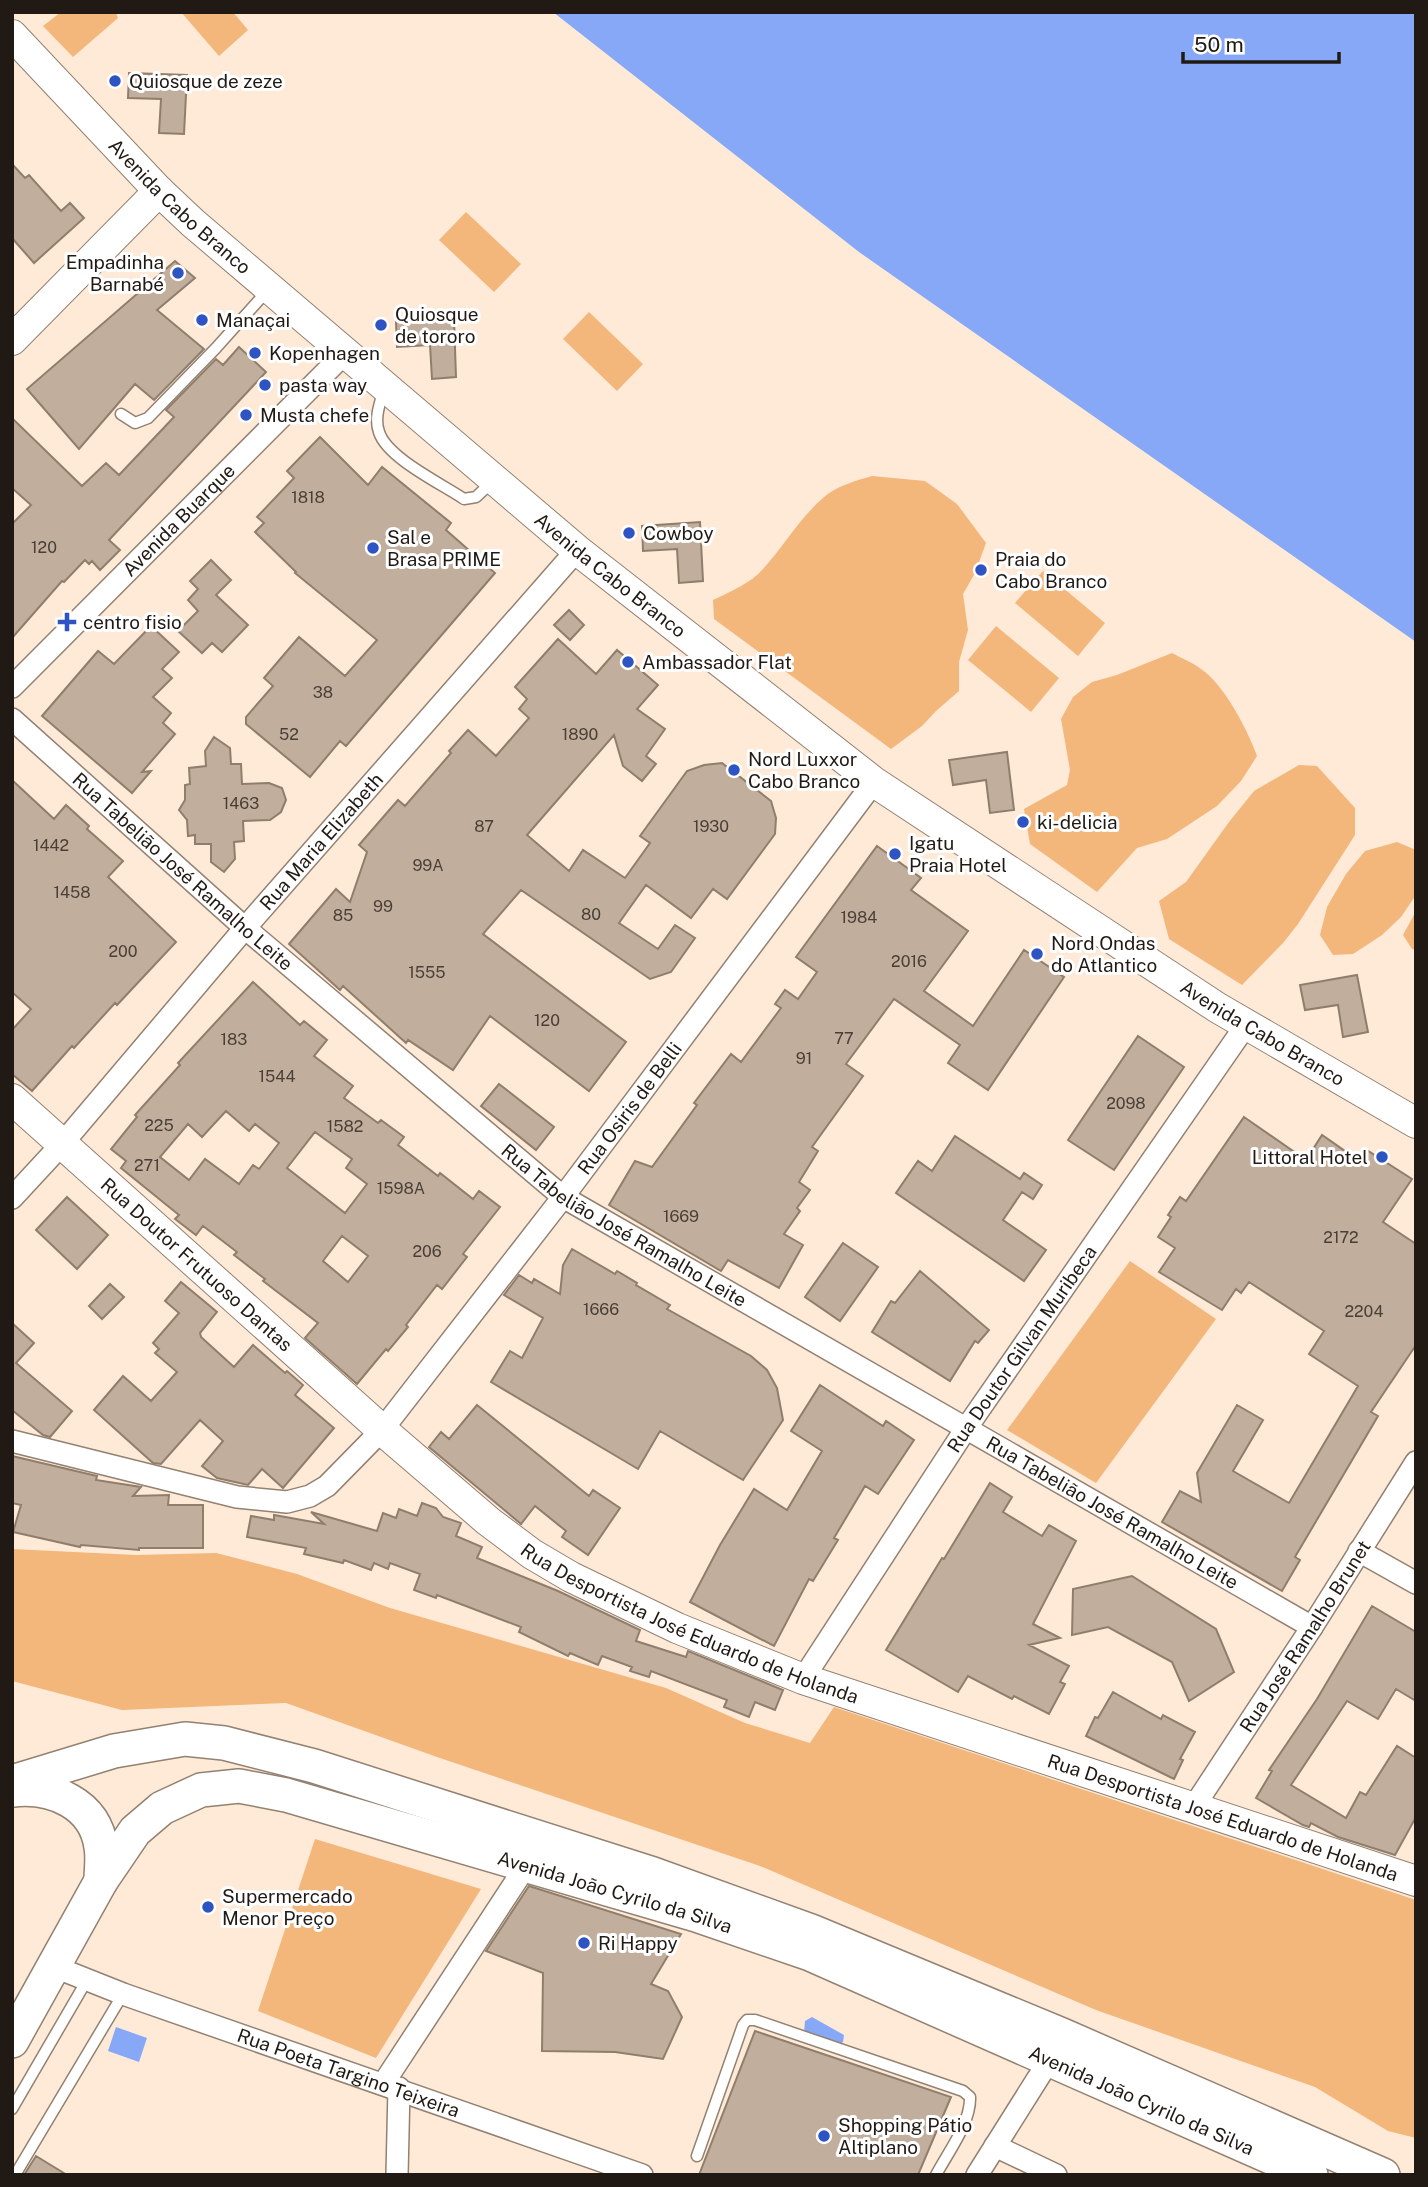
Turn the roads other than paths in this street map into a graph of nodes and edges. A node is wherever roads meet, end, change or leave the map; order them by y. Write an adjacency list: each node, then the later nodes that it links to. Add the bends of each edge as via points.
1 (12, 35): 2 (main road, Avenida Cabo Branco)
2 (159, 191): 3 (main road, Avenida Cabo Branco); 4 (main road)
3 (270, 288): 5 (main road, Avenida Cabo Branco); 7 (lane, via 148,418 135,423)
4 (12, 340)
5 (345, 353): 6 (main road, Avenida Cabo Branco); 10 (street, Avenida Buarque)
6 (385, 387): 8 (main road, Avenida Cabo Branco); 8 (lane, via 377,413 385,445 464,499 476,497)
7 (121, 414)
8 (494, 479): 9 (main road, Avenida Cabo Branco)
9 (577, 550): 12 (main road, Avenida Cabo Branco); 13 (street, Rua Maria Elizabeth)
10 (12, 687)
11 (12, 719): 13 (street, Rua Tabelião José Ramalho Leite)
12 (874, 782): 14 (main road, Avenida Cabo Branco); 18 (street, Rua Osiris de Belli)
13 (246, 928): 17 (street, Rua Maria Elizabeth); 18 (street, Rua Tabelião José Ramalho Leite)
14 (1246, 1025): 16 (main road, Avenida Cabo Branco); 21 (street, Rua Doutor Gilvan Muribeca)
15 (12, 1099): 17 (main road, Rua Doutor Frutuoso Dantas)
16 (1416, 1123)
17 (62, 1144): 19 (street, Rua Maria Elizabeth); 20 (main road, Rua Doutor Frutuoso Dantas)
18 (563, 1197): 20 (street, Rua Osiris de Belli); 21 (street, Rua Tabelião José Ramalho Leite)
19 (12, 1198)
20 (382, 1430): 22 (street, via 327,1486 287,1502 237,1497); 27 (main road, Rua Desportista José Eduardo de Holanda, via 532,1554 677,1628)
21 (965, 1430): 26 (street, Rua Tabelião José Ramalho Leite); 27 (street, Rua Doutor Gilvan Muribeca)
22 (12, 1441)
23 (1416, 1462): 24 (street, Rua José Ramalho Brunet)
24 (1359, 1551): 25 (street); 26 (street, Rua José Ramalho Brunet)
25 (1416, 1584)
26 (1312, 1627): 30 (street, Rua José Ramalho Brunet)
27 (803, 1679): 30 (main road, Rua Desportista José Eduardo de Holanda)
28 (12, 1782): 50 (main road, Avenida João Cyrilo da Silva, via 114,1751 185,1739 224,1743 314,1766 653,1874 811,1931)
29 (12, 1790): 32 (main road, via 28,1788 76,1802 88,1815 101,1846)
30 (1193, 1808): 33 (main road, Rua Desportista José Eduardo de Holanda)
31 (526, 1866): 32 (main road, Avenida João Cyrilo da Silva, via 286,1795 239,1786 201,1790 162,1808 135,1831); 38 (main road, Avenida João Cyrilo da Silva, via 696,1915 810,1954); 39 (street)
32 (101, 1881): 34 (main road, Avenida João Cyrilo da Silva)
33 (1416, 1881)
34 (55, 1967): 35 (street, Rua Poeta Targino Teixeira); 37 (main road, Avenida João Cyrilo da Silva)
35 (87, 1980): 36 (street, Rua Poeta Targino Teixeira); 40 (lane)
36 (123, 1994): 39 (street, Rua Poeta Targino Teixeira); 43 (lane)
37 (12, 2041)
38 (1050, 2059): 41 (street); 49 (main road, Avenida João Cyrilo da Silva)
39 (391, 2086): 44 (street); 45 (street, Rua Poeta Targino Teixeira)
40 (12, 2109)
41 (995, 2146): 47 (street); 48 (street)
42 (697, 2156): 46 (lane, via 743,2025 755,2020 963,2091 970,2097 970,2106)
43 (15, 2175)
44 (397, 2175)
45 (642, 2175)
46 (936, 2175)
47 (977, 2175)
48 (1056, 2175)
49 (1311, 2175)
50 (1383, 2175)

